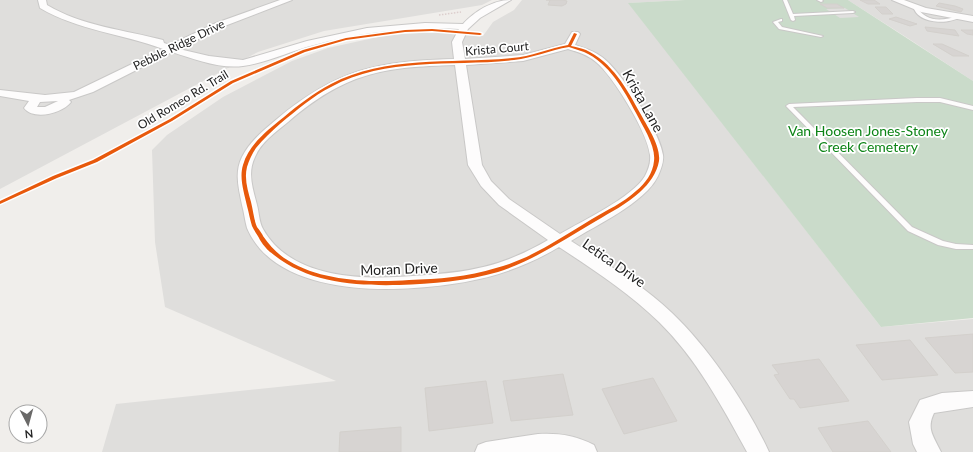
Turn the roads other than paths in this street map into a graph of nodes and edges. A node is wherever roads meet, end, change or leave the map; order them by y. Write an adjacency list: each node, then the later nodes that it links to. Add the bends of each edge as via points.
1 (42, 0): 12 (street, via 43,6 56,13)
2 (288, 0): 13 (street, Pebble Ridge Drive, via 234,18)
3 (506, 0): 9 (street)
4 (785, 0): 6 (lane, via 793,18)
5 (896, 0): 7 (street)
6 (853, 12)
7 (973, 19)
8 (781, 20): 11 (lane, via 775,22 781,28)
9 (464, 27): 16 (street, via 413,25 367,31 325,39); 17 (street, Letica Drive, via 457,42)
10 (575, 34): 14 (street)
11 (821, 36)
12 (151, 41): 13 (street); 15 (street)
13 (181, 44): 15 (street, Pebble Ridge Drive); 16 (street)
14 (569, 46): 17 (street, Krista Court, via 517,59); 22 (street, Krista Lane, via 599,59 612,70 651,138 656,158 653,174 635,194)
15 (170, 49): 16 (street, via 229,63); 19 (street, Pebble Ridge Drive)
16 (260, 59)
17 (459, 63): 22 (street, Letica Drive, via 475,164 486,183 500,197); 22 (street, Moran Drive, via 392,66 350,77 324,89 267,133 246,158 243,174 258,235 271,251 294,266 330,278 370,284 450,279 488,272 521,261)
18 (0, 93): 20 (street, Pebble Ridge Drive)
19 (71, 97): 20 (street, Pebble Ridge Drive); 20 (street, Pebble Ridge Drive, via 55,108 39,111 30,108)
20 (36, 99)
21 (973, 108): 23 (lane, via 940,100 789,106 910,230 929,240 960,248)
22 (560, 240): 27 (street, Letica Drive, via 636,293 677,330 716,380)
23 (973, 247)
24 (973, 399): 28 (street, via 927,406 919,422 924,444)
25 (486, 452): 26 (street, via 565,443)
26 (586, 452)
27 (758, 452)
28 (930, 452)

